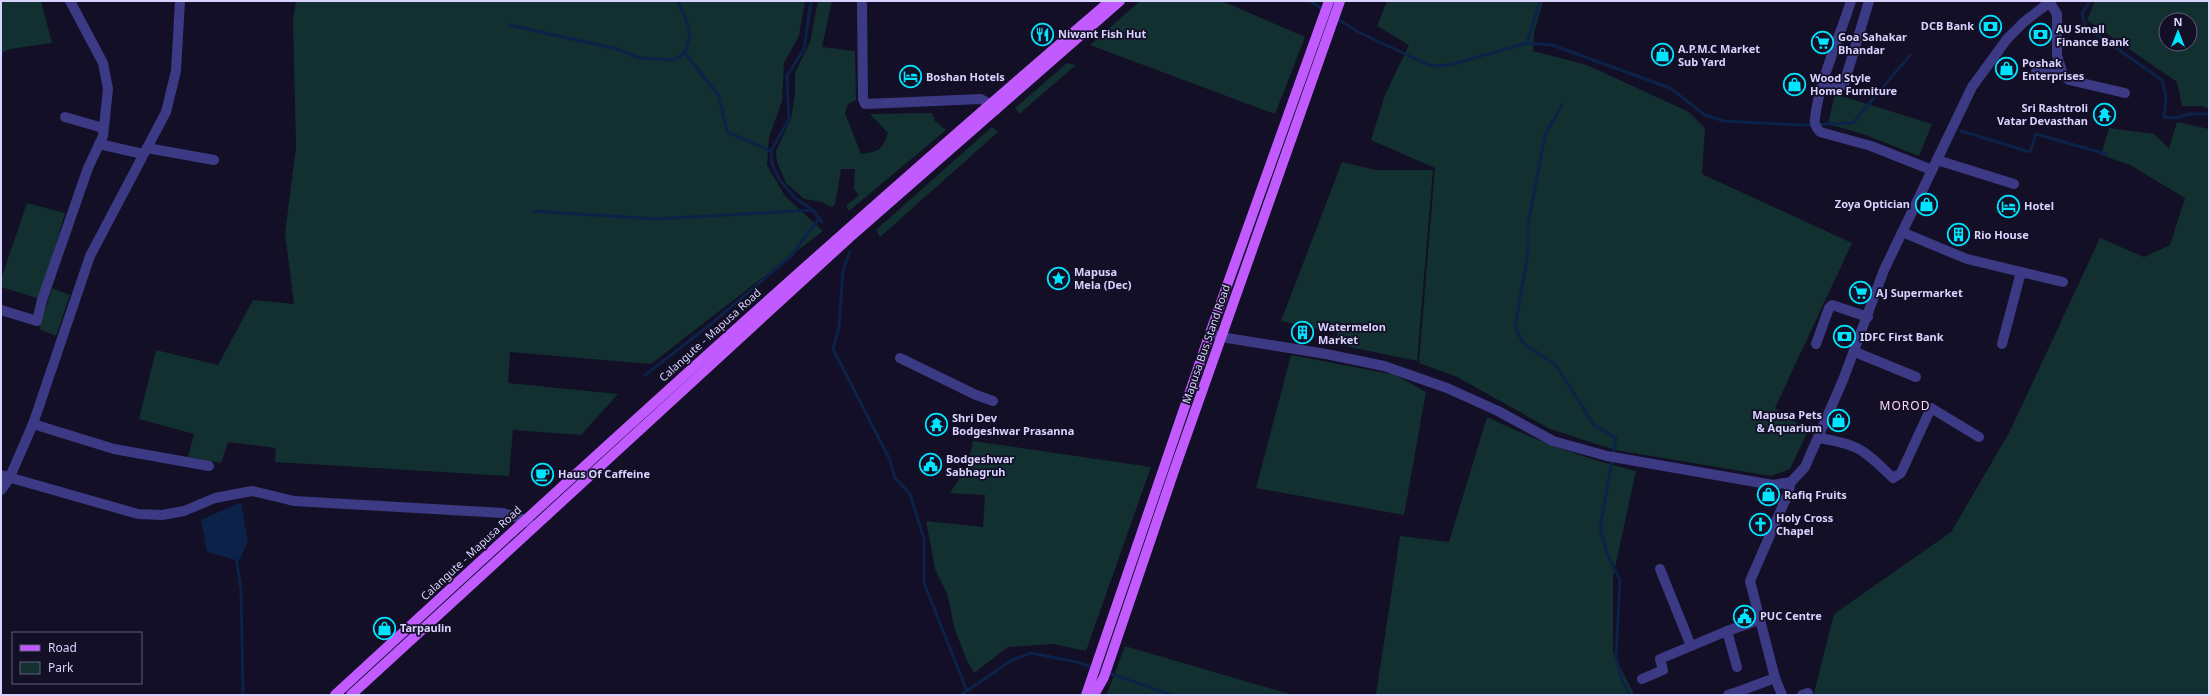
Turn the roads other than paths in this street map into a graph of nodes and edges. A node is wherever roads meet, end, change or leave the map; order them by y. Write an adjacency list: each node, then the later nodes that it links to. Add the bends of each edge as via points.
1 (70, 1): 17 (street, via 103,63 108,89)
2 (180, 1): 19 (street, via 176,71 166,112)
3 (1110, 1): 15 (main road, Calangute - Mapusa Road)
4 (1120, 1): 15 (main road, Calangute - Mapusa Road)
5 (1329, 1): 29 (main road, Mapusa Bus Stand Road)
6 (1340, 1): 30 (main road, Mapusa Bus Stand Road)
7 (1851, 1): 13 (street)
8 (1869, 1): 13 (street, via 1844,84 1839,88)
9 (2050, 2): 12 (street, via 2057,14 2057,55); 21 (street, via 2024,22 2007,40 1972,87)
10 (862, 4): 15 (street, via 865,104 981,99)
11 (2036, 72): 12 (street)
12 (2062, 75): 14 (street, via 2070,80)
13 (1823, 88): 22 (street, via 1815,118 1820,132 1871,146)
14 (2124, 93)
15 (993, 107): 44 (main road, Calangute - Mapusa Road, via 717,345); 45 (main road, Calangute - Mapusa Road)
16 (65, 117): 17 (street)
17 (103, 128): 18 (street)
18 (99, 144): 19 (street); 27 (street, via 82,183 37,321)
19 (145, 151): 20 (street); 37 (street, via 90,256)
20 (214, 160)
21 (1937, 160): 22 (street); 23 (street)
22 (1932, 170): 24 (street)
23 (2014, 184)
24 (1902, 232): 25 (street, via 1967,258); 28 (street, via 1884,270)
25 (2021, 272): 26 (street); 32 (street)
26 (2063, 282)
27 (1, 310)
28 (1868, 317): 31 (street, via 1832,305); 33 (street)
29 (1210, 333): 30 (street); 56 (main road, Mapusa Bus Stand Road)
30 (1221, 337): 42 (street, via 1384,366 1447,388 1504,414 1553,441 1611,457 1772,485); 57 (main road, Mapusa Bus Stand Road, via 1104,677)
31 (1816, 344)
32 (2002, 344)
33 (1855, 352): 35 (street); 39 (street)
34 (900, 358): 36 (street)
35 (1916, 377)
36 (992, 401)
37 (33, 424): 40 (street, via 114,449); 41 (street)
38 (1979, 437): 39 (street, via 1931,408 1901,473 1893,478 1866,452 1845,442)
39 (1818, 438): 42 (street, via 1805,467)
40 (209, 466)
41 (5, 477): 43 (street); 44 (street, via 138,514 162,515 184,511 215,498 252,491 294,501 503,514)
42 (1790, 482): 47 (street, via 1787,496 1750,581)
43 (1, 490)
44 (524, 520): 45 (street); 54 (main road, Calangute - Mapusa Road)
45 (533, 527): 55 (main road, Calangute - Mapusa Road)
46 (1660, 569): 49 (street)
47 (1759, 620): 48 (street); 51 (street)
48 (1727, 631): 49 (street); 50 (street)
49 (1691, 646): 52 (street, via 1660,659 1663,670)
50 (1737, 666)
51 (1775, 678): 53 (street); 59 (street)
52 (1642, 679)
53 (1741, 693): 58 (street)
54 (335, 695)
55 (351, 695)
56 (1086, 695)
57 (1094, 695)
58 (1728, 695)
59 (1782, 695)

